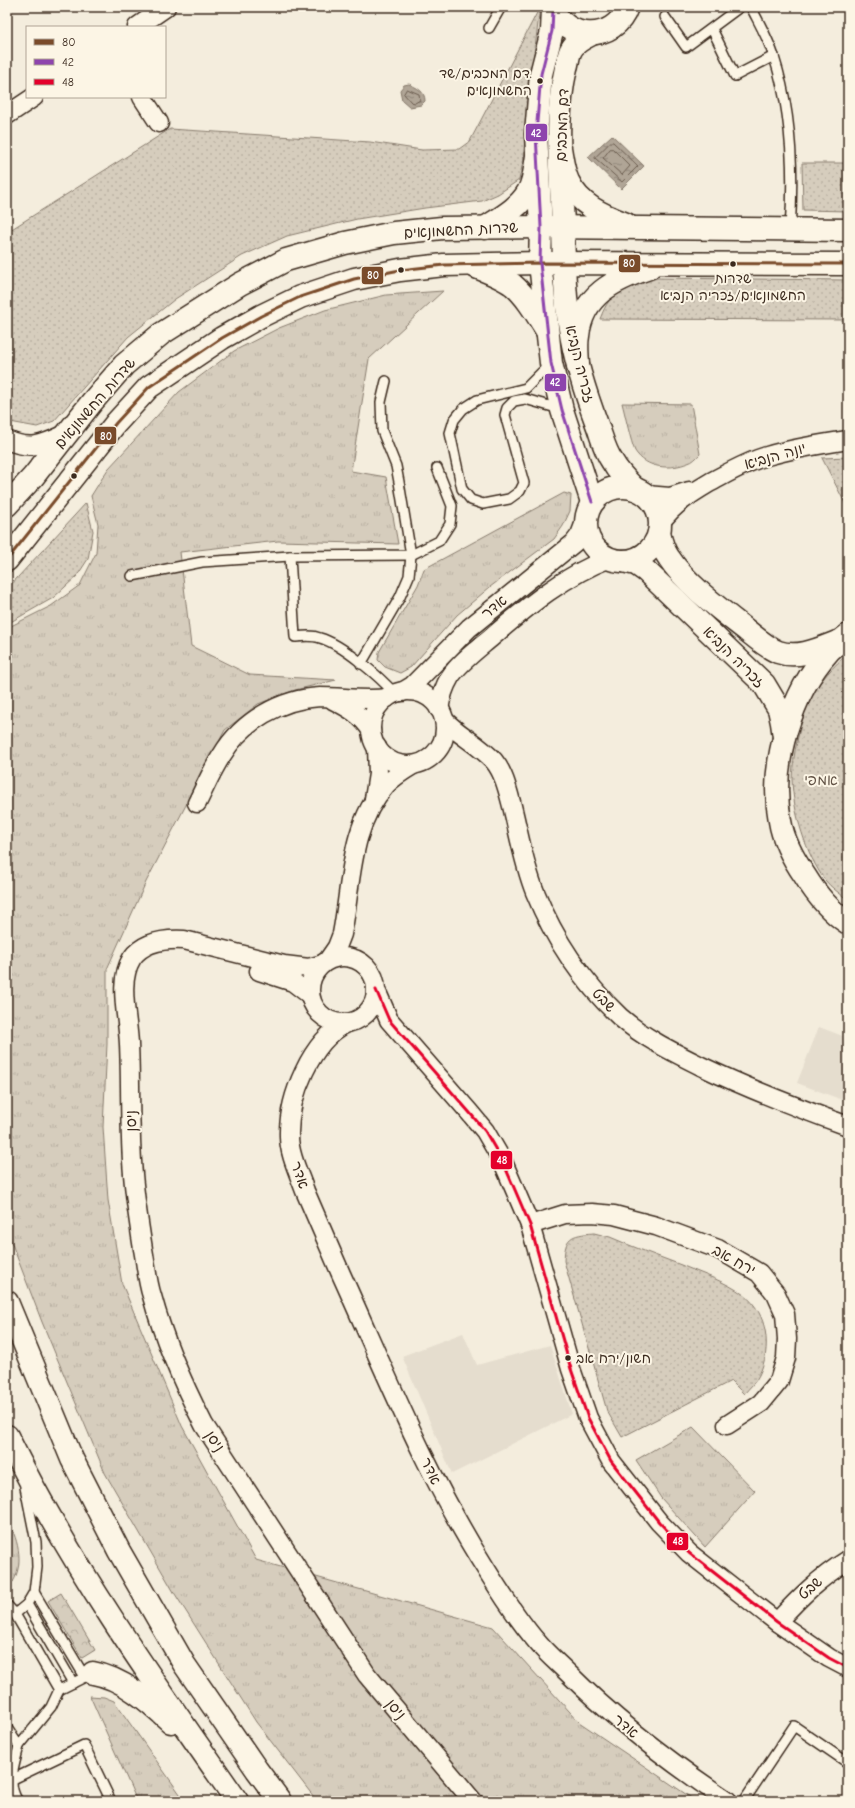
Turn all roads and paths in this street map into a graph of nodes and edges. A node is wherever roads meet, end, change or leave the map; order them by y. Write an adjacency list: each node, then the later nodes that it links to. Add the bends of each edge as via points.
1 (166, 7): 8 (street)
2 (501, 7): 9 (lane)
3 (627, 7): 11 (main road, דם המכבים, via 615,25)
4 (740, 7): 10 (lane)
5 (751, 7): 12 (lane)
6 (553, 8): 11 (main road, דם המכבים, via 559,19 568,27); 18 (main road, דם המכבים, via 552,31 541,81 536,134)
7 (665, 17): 10 (lane, via 686,47)
8 (138, 26)
9 (489, 28)
10 (712, 29): 12 (lane, via 735,76)
11 (592, 34): 17 (main road, דם המכבים, via 578,41 571,50 563,89)
12 (774, 56): 23 (lane, via 787,106 792,192)
13 (32, 98): 15 (street)
14 (143, 98): 16 (street)
15 (7, 115)
16 (159, 123)
17 (560, 148): 21 (main road, דם המכבים); 22 (main road, via 567,180 582,201 609,218)
18 (537, 156): 19 (main road, דם המכבים); 20 (main road, via 529,192 514,208)
19 (541, 227): 20 (main road, שדרות החשמונאים); 21 (main road, שדרות החשמונאים); 25 (main road, זכריה הנביא)
20 (485, 228): 35 (main road, שדרות החשמונאים, via 442,228 394,233 345,243 286,260 240,284 161,334 124,365)
21 (563, 228): 22 (main road, שדרות החשמונאים); 26 (main road, זכריה הנביא)
22 (638, 228): 23 (main road, שדרות החשמונאים)
23 (790, 230): 24 (main road, שדרות החשמונאים)
24 (848, 230)
25 (540, 263): 26 (main road, שדרות החשמונאים); 28 (main road, שדרות החשמונאים); 30 (main road, זכריה הנביא)
26 (563, 263): 27 (main road, שדרות החשמונאים); 32 (main road, זכריה הנביא, via 570,329)
27 (661, 263): 29 (main road, שדרות החשמונאים); 32 (main road, via 609,284 587,307 577,337)
28 (470, 264): 30 (main road, via 513,285); 47 (main road, שדרות החשמונאים, via 400,270 354,279 300,297 261,316 185,362 149,387 116,422)
29 (848, 264)
30 (547, 331): 31 (main road, זכריה הנביא)
31 (551, 363): 34 (main road, זכריה הנביא); 34 (lane, via 526,388 477,400 463,409 454,420 450,433 462,489 471,500 483,504 509,499 520,491 524,483 505,415 507,408 514,401 525,400)
32 (578, 367): 40 (main road, זכריה הנביא, via 611,460 620,474)
33 (386, 381): 44 (lane, via 382,402 382,431 398,477)
34 (562, 410): 42 (main road, זכריה הנביא)
35 (67, 433): 36 (street, via 45,444 30,447); 41 (main road, שדרות החשמונאים, via 33,477)
36 (7, 440)
37 (848, 440): 39 (street, יונה הנביא, via 766,456 738,467)
38 (436, 468): 44 (lane, via 452,506 450,524 439,541)
39 (707, 485): 40 (street, יונה הנביא, via 670,497); 43 (street, יונה הנביא, via 670,509)
40 (641, 492): 42 (main road, via 616,487 603,492); 43 (main road, via 656,507)
41 (7, 505)
42 (589, 512): 46 (main road, via 586,529 592,544 603,555); 51 (street, אדר, via 574,543 469,628 412,686)
43 (659, 528): 46 (main road, via 649,550 632,559); 49 (main road, זכריה הנביא, via 662,546 669,559 687,579 765,645 778,652 802,654)
44 (411, 555): 45 (lane); 50 (lane, via 409,576 400,597)
45 (290, 556): 48 (lane, via 202,562); 50 (lane, via 295,637 321,638 337,646)
46 (616, 559): 53 (street, אדר, via 586,568 547,593 484,644 451,676 443,691); 55 (main road, זכריה הנביא, via 636,564 646,571 764,684 779,709)
47 (7, 560)
48 (132, 576)
49 (845, 637): 55 (main road, via 828,652 803,690 794,708)
50 (361, 664): 51 (lane, via 374,672)
51 (395, 695): 52 (street, via 375,700); 53 (street, via 410,692 423,695 434,702); 54 (street, via 375,712)
52 (327, 698): 54 (street, via 356,712); 60 (street, via 300,700 281,706 246,725 222,754)
53 (442, 714): 57 (street, שבט, via 455,731); 58 (street, via 444,737 436,752)
54 (371, 730): 56 (street)
55 (784, 740): 63 (main road, via 777,782 782,828 796,863 811,886 826,904)
56 (377, 747): 59 (street, via 388,759 404,765); 61 (street, via 378,774)
57 (486, 754): 58 (street, via 477,750 458,748); 72 (street, שבט, via 498,768 507,789 534,890 544,912 580,973 621,1017 673,1053 771,1098)
58 (430, 757): 59 (street)
59 (413, 764): 61 (street, via 386,785)
60 (197, 804)
61 (372, 806): 62 (street, via 355,848)
62 (345, 921): 64 (street, via 351,946); 65 (street, via 337,947)
63 (848, 923)
64 (360, 961): 65 (street, via 337,957); 66 (street, via 371,972)
65 (324, 963): 67 (street, via 313,975 310,983); 68 (street, ניסן, via 309,968 284,965 184,940 169,939 155,942 142,948 128,965 125,989)
66 (376, 990): 69 (street, via 369,1011); 70 (street, via 384,1010)
67 (312, 1001): 68 (street, ניסן, via 293,982 272,974 189,953 171,951 158,953 138,966 133,977); 69 (street, via 325,1018 339,1023); 71 (street, אדר, via 317,1025)
68 (127, 1013): 97 (street, ניסן, via 133,1173 139,1225 151,1294 161,1328 188,1395 204,1425 367,1675)
69 (354, 1020): 70 (street, via 384,1022); 71 (street, אדר, via 336,1028)
70 (396, 1028): 73 (street, via 485,1131 503,1162)
71 (314, 1054): 98 (street, אדר, via 301,1078 290,1116 288,1138 296,1169 444,1498 509,1607 539,1644 631,1731 680,1769)
72 (848, 1126)
73 (530, 1225): 75 (street, ירח אב, via 565,1214 614,1215 656,1226 718,1249 758,1273 776,1294 784,1314 786,1358 779,1381 761,1403); 83 (street, via 571,1369 588,1418 603,1448 659,1522 689,1553)
74 (7, 1302): 96 (main road, via 72,1459 119,1551 184,1664)
75 (727, 1425)
76 (7, 1436): 77 (main road)
77 (20, 1462): 79 (lane, via 36,1542); 90 (main road, via 90,1586)
78 (848, 1560): 83 (street, שבט, via 806,1590)
79 (34, 1592): 80 (lane); 85 (lane)
80 (27, 1604): 82 (lane); 86 (lane)
81 (7, 1605): 82 (lane)
82 (15, 1614): 87 (lane)
83 (777, 1622): 84 (street)
84 (848, 1668)
85 (89, 1675): 86 (lane); 90 (main road, via 105,1675 149,1701)
86 (73, 1683): 87 (lane)
87 (59, 1690): 89 (lane, via 51,1707)
88 (7, 1728): 89 (lane)
89 (19, 1746): 92 (lane)
90 (204, 1754): 95 (main road)
91 (848, 1763): 99 (lane, via 794,1726)
92 (10, 1780): 93 (lane); 94 (lane, via 84,1745)
93 (18, 1801)
94 (111, 1801)
95 (237, 1801)
96 (280, 1801)
97 (473, 1801)
98 (728, 1801)
99 (744, 1801)

